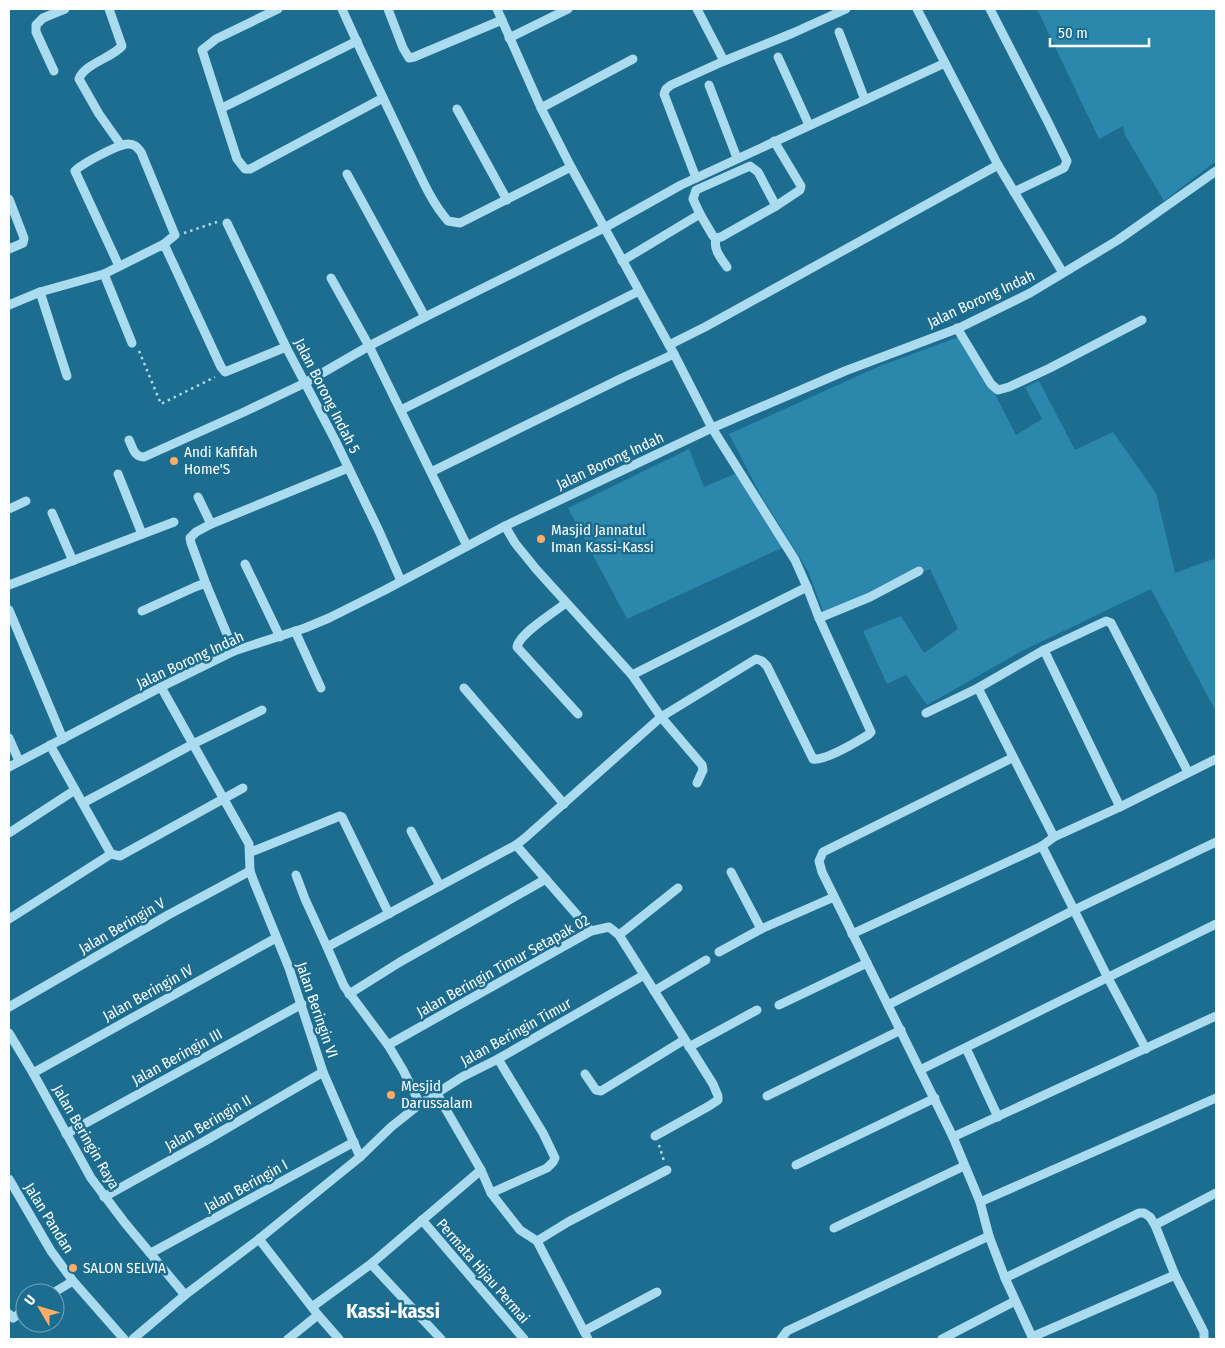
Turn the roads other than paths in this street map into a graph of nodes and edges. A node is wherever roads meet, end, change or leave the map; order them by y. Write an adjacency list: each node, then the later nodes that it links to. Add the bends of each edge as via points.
1 (65, 9): 20 (street, via 43,18 36,25 36,32)
2 (109, 9): 29 (street, via 122,46 80,74 79,79)
3 (278, 9): 24 (street, via 216,39 202,50)
4 (342, 9): 15 (street)
5 (388, 9): 12 (street, via 409,58)
6 (497, 9): 12 (street)
7 (568, 9): 14 (street)
8 (697, 9): 18 (street)
9 (846, 9): 18 (street)
10 (917, 9): 19 (street)
11 (990, 9): 36 (street, via 1066,161 1064,168)
12 (502, 20): 14 (street)
13 (839, 32): 23 (street)
14 (509, 38): 25 (street)
15 (357, 41): 22 (street); 24 (street)
16 (778, 57): 27 (street)
17 (633, 59): 25 (street)
18 (724, 61): 35 (street, via 671,85 664,94)
19 (945, 63): 23 (street); 32 (street)
20 (54, 71)
21 (709, 85): 30 (street)
22 (383, 98): 24 (street, via 250,169 245,169 237,159); 38 (street, via 434,202 448,221 460,223)
23 (864, 100): 27 (street)
24 (222, 108)
25 (541, 108): 31 (street)
26 (457, 109): 38 (street)
27 (809, 125): 28 (street)
28 (774, 141): 30 (street); 39 (street, via 801,186)
29 (121, 145): 44 (street, via 137,146 175,235); 47 (street, via 74,171)
30 (737, 158): 35 (street)
31 (571, 166): 38 (street); 42 (street)
32 (998, 166): 36 (street); 59 (street)
33 (1216, 171): 50 (street, Jalan Borong Indah)
34 (347, 174): 55 (street)
35 (696, 178): 42 (street)
36 (1014, 192): 50 (street)
37 (9, 199): 45 (street, via 24,238 22,243)
38 (507, 200)
39 (776, 206): 40 (street, via 758,172 750,166 696,190 693,199); 43 (street)
40 (700, 214): 43 (street); 46 (street)
41 (227, 223): 61 (street, Jalan Borong Indah 5)
42 (604, 228): 46 (street); 55 (street)
43 (716, 238): 48 (street, via 716,250)
44 (164, 244): 47 (street); 61 (street, via 225,372)
45 (9, 248)
46 (622, 261): 52 (street)
47 (119, 266): 49 (street)
48 (727, 267)
49 (104, 274): 53 (street); 58 (street)
50 (1063, 274): 57 (street, Jalan Borong Indah)
51 (331, 278): 60 (street)
52 (639, 291): 59 (street); 65 (street)
53 (40, 292): 54 (street); 63 (street)
54 (9, 305)
55 (425, 317): 60 (street)
56 (1142, 320): 57 (street, via 1050,368 998,390 990,384)
57 (957, 328): 66 (street, Jalan Borong Indah, via 845,371)
58 (132, 343)
59 (669, 345): 62 (street)
60 (369, 346): 64 (street); 65 (street)
61 (286, 347): 64 (street, Jalan Borong Indah 5)
62 (674, 354): 66 (street); 69 (street)
63 (67, 376)
64 (305, 383): 67 (street, via 144,457 135,454); 68 (street, Jalan Borong Indah 5)
65 (401, 410): 69 (street)
66 (712, 428): 77 (street, Jalan Borong Indah); 86 (street, via 795,560)
67 (129, 440)
68 (348, 468): 76 (street); 83 (street, Jalan Borong Indah 5)
69 (432, 472): 79 (street)
70 (118, 474): 78 (street)
71 (198, 497): 76 (street)
72 (26, 501): 73 (street)
73 (9, 509)
74 (52, 513): 80 (street)
75 (174, 522): 78 (street)
76 (211, 524): 84 (street, via 190,538)
77 (505, 526): 79 (street, Jalan Borong Indah); 87 (street, via 520,549)
78 (142, 534): 80 (street)
79 (467, 546): 83 (street, Jalan Borong Indah)
80 (73, 561): 85 (street)
81 (245, 564): 92 (street)
82 (919, 571): 90 (street, via 870,597)
83 (401, 581): 91 (street, Jalan Borong Indah)
84 (206, 584): 89 (street); 94 (street)
85 (9, 585)
86 (807, 587): 90 (street); 95 (street)
87 (566, 603): 95 (street); 102 (street, via 523,636 516,647)
88 (9, 610): 105 (street)
89 (142, 611)
90 (819, 618): 103 (street, via 869,726 871,732 868,735 818,760 813,759 767,666 760,659)
91 (296, 631): 92 (street, Jalan Borong Indah); 97 (street)
92 (280, 637): 94 (street, Jalan Borong Indah)
93 (1044, 650): 99 (street); 112 (street, via 1108,622); 119 (street)
94 (234, 651): 96 (street, Jalan Borong Indah)
95 (632, 675): 103 (street)
96 (161, 687): 105 (street, Jalan Borong Indah); 106 (street)
97 (321, 688)
98 (464, 688): 118 (street)
99 (978, 688): 101 (street); 109 (street)
100 (262, 710): 106 (street)
101 (926, 712)
102 (578, 714)
103 (661, 717): 113 (street, via 702,764); 118 (street)
104 (9, 738): 108 (street)
105 (63, 739): 107 (street, Jalan Borong Indah)
106 (193, 744): 116 (street); 117 (street)
107 (50, 745): 108 (street, Jalan Borong Indah); 115 (street)
108 (14, 755): 111 (street, Jalan Borong Indah)
109 (1012, 758): 122 (street); 134 (street, via 823,852 818,861)
110 (1216, 759): 112 (street)
111 (9, 767)
112 (1188, 772): 119 (street)
113 (697, 783)
114 (243, 788): 116 (street)
115 (75, 790): 117 (street); 121 (street)
116 (224, 799): 126 (street, via 246,836); 127 (street, via 120,856)
117 (83, 803): 127 (street)
118 (564, 804): 124 (street)
119 (1120, 806): 122 (street)
120 (411, 831): 132 (street)
121 (9, 834)
122 (1054, 837): 125 (street)
123 (1216, 842): 135 (street)
124 (516, 845): 131 (street); 132 (street)
125 (1042, 846): 135 (street); 141 (street)
126 (251, 852): 128 (street); 136 (street, via 342,816)
127 (111, 854): 137 (street)
128 (250, 870): 143 (street, Jalan Beringin VI); 155 (street, Jalan Beringin V)
129 (731, 872): 139 (street)
130 (296, 875): 144 (street)
131 (546, 879): 140 (street); 151 (street)
132 (440, 886): 136 (street)
133 (678, 888): 142 (street)
134 (834, 896): 139 (street); 141 (street)
135 (1074, 910): 149 (street); 154 (street)
136 (389, 914): 144 (street)
137 (9, 919)
138 (1216, 924): 149 (street)
139 (761, 929): 145 (street)
140 (591, 931): 142 (street, Jalan Beringin Timur Setapak 02, via 610,927); 161 (street, Jalan Beringin Timur Setapak 02)
141 (852, 934): 147 (street)
142 (619, 935): 148 (street)
143 (276, 938): 152 (street, Jalan Beringin VI); 167 (street, Jalan Beringin IV)
144 (327, 947): 151 (street)
145 (719, 952)
146 (706, 960): 150 (street)
147 (867, 963): 153 (street); 154 (street)
148 (644, 975): 150 (street); 164 (street, Jalan Beringin Timur)
149 (1108, 978): 162 (street); 163 (street)
150 (654, 991): 160 (street)
151 (349, 994): 161 (street)
152 (302, 1004): 166 (street, Jalan Beringin VI); 175 (street, Jalan Beringin III)
153 (778, 1005)
154 (888, 1005): 158 (street)
155 (9, 1007)
156 (758, 1010): 160 (street)
157 (1216, 1016): 163 (street)
158 (901, 1030): 165 (street); 170 (street)
159 (9, 1033): 167 (street, Jalan Beringin Raya)
160 (687, 1044): 168 (street, via 601,1091 596,1090); 176 (street, via 716,1090 718,1100)
161 (388, 1045): 173 (street)
162 (966, 1048): 165 (street); 174 (street)
163 (1146, 1048): 174 (street)
164 (498, 1059): 169 (street, Jalan Beringin Timur); 185 (street, via 555,1158 546,1168)
165 (920, 1070): 171 (street)
166 (323, 1072): 178 (street, Jalan Beringin VI); 187 (street, Jalan Beringin II)
167 (33, 1073): 175 (street, Jalan Beringin Raya)
168 (585, 1074)
169 (437, 1094): 173 (street, Jalan Beringin Timur); 182 (street)
170 (767, 1096)
171 (935, 1098): 177 (street); 180 (street)
172 (1216, 1098): 188 (street)
173 (420, 1104): 179 (street, Jalan Beringin Timur, via 391,1126)
174 (998, 1117): 177 (street)
175 (66, 1134): 187 (street, Jalan Beringin Raya)
176 (655, 1136)
177 (953, 1137): 181 (street)
178 (354, 1142): 179 (street, Jalan Beringin VI); 195 (street, Jalan Beringin I)
179 (360, 1157): 193 (street, Jalan Beringin Timur)
180 (796, 1165)
181 (964, 1166): 188 (street); 191 (street)
182 (481, 1170): 185 (street); 189 (street)
183 (667, 1170): 194 (street)
184 (9, 1179): 199 (street, Jalan Pandan, via 51,1251)
185 (491, 1193): 194 (street, via 520,1230)
186 (1216, 1193): 190 (street)
187 (104, 1197): 195 (street, Jalan Beringin Raya)
188 (980, 1202): 192 (street)
189 (422, 1220): 196 (street); 213 (street, Permata Hijau Permai)
190 (1155, 1225): 197 (street); 198 (street, via 1150,1217 1139,1213)
191 (834, 1228)
192 (989, 1236): 198 (street); 214 (street, via 787,1330)
193 (259, 1239): 202 (street, Jalan Beringin Timur); 204 (street)
194 (537, 1241): 206 (street)
195 (151, 1254): 202 (street, Jalan Beringin Raya)
196 (371, 1264): 204 (street); 212 (street)
197 (1175, 1275): 207 (street); 216 (street, via 1204,1332)
198 (1005, 1278): 203 (street)
199 (73, 1281): 200 (street); 208 (street, Jalan Pandan)
200 (65, 1286)
201 (658, 1292): 206 (street)
202 (185, 1295): 209 (street, Jalan Beringin Timur)
203 (1015, 1301): 207 (street); 215 (street)
204 (312, 1307): 205 (street)
205 (318, 1315): 210 (street); 211 (street)
206 (586, 1335)
207 (1032, 1338)
208 (124, 1339)
209 (132, 1339)
210 (288, 1339)
211 (339, 1339)
212 (441, 1339)
213 (524, 1339)
214 (781, 1339)
215 (942, 1339)
216 (1204, 1339)

